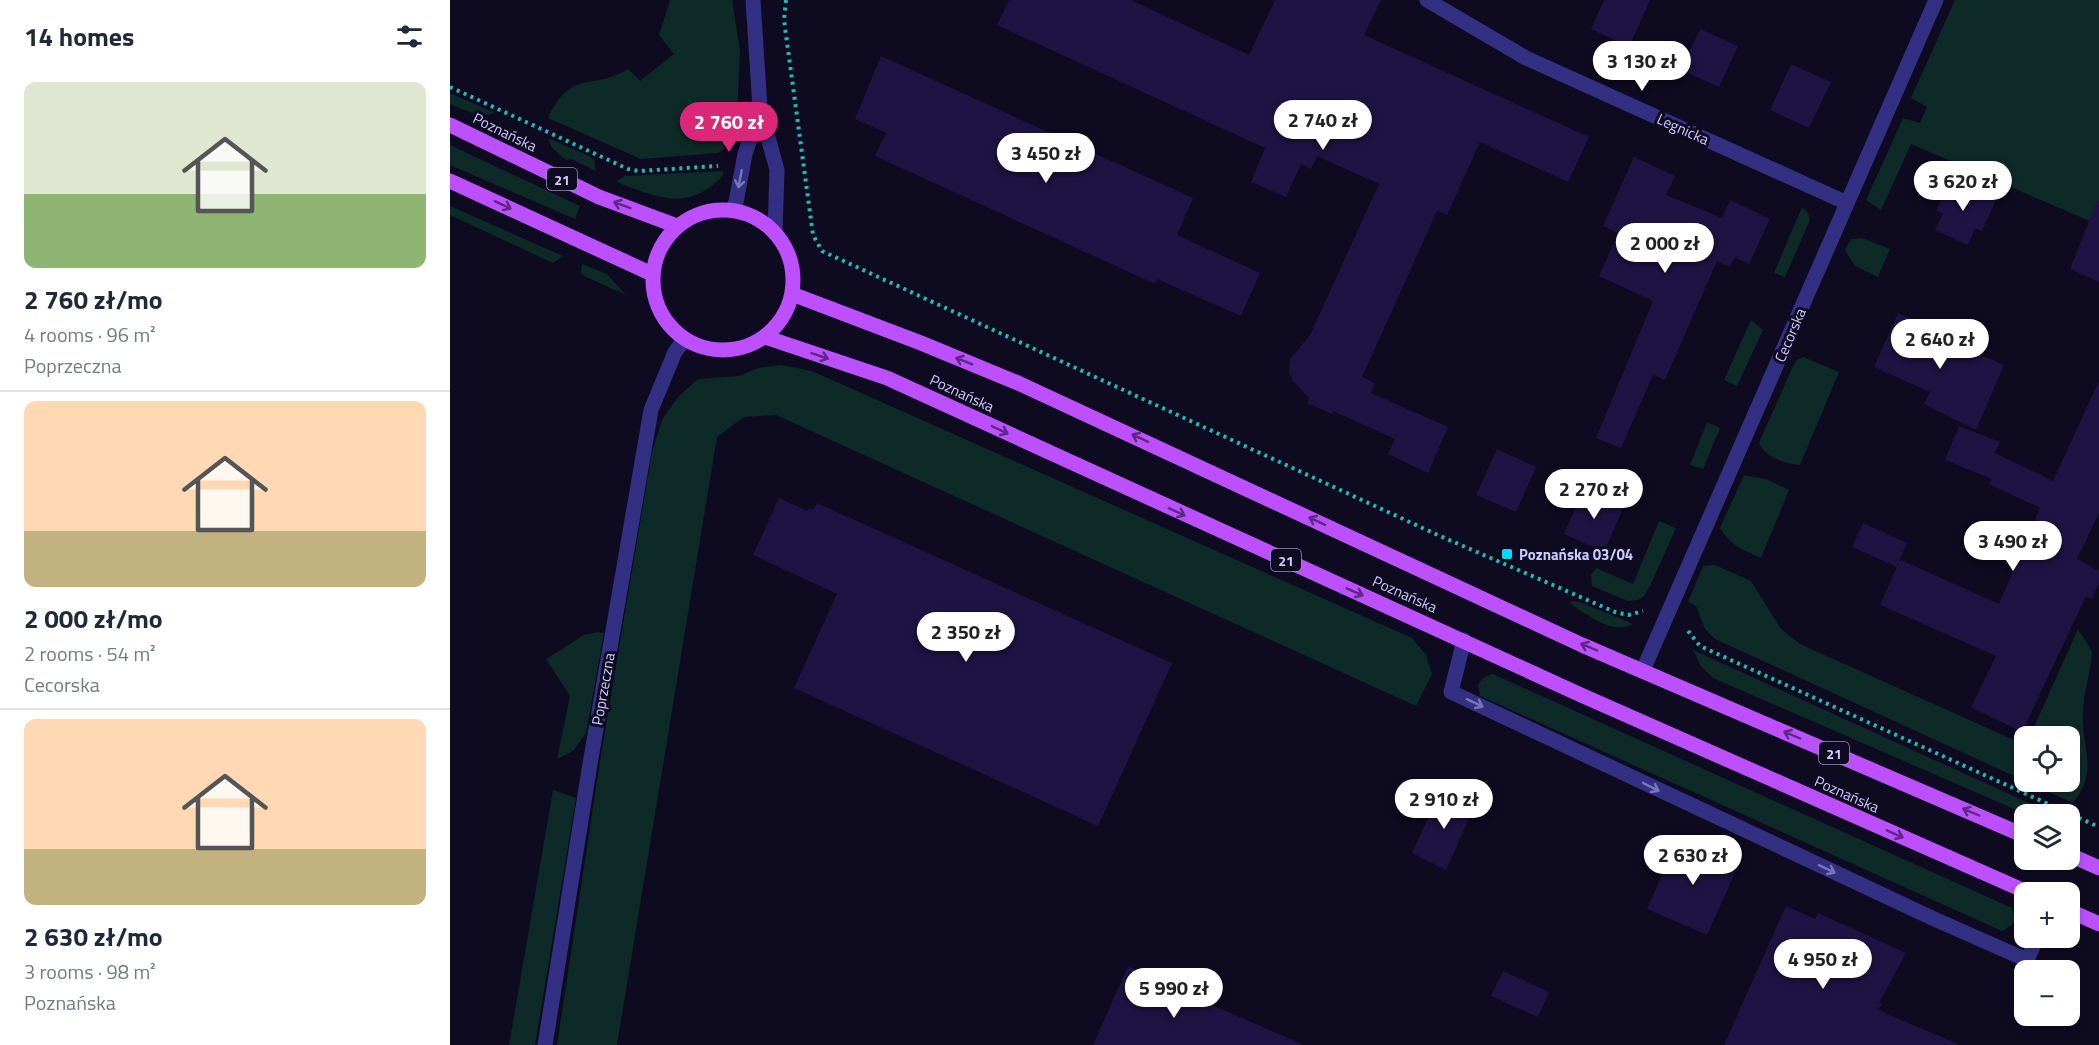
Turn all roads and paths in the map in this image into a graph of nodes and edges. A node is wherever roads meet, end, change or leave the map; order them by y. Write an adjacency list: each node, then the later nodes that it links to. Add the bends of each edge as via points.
1 (753, 0): 6 (street)
2 (786, 0): 18 (path, via 784,20 813,235 822,251 1615,612 1628,615)
3 (1427, 0): 10 (street, Legnicka, via 1526,58)
4 (1936, 0): 10 (street, Cecorska)
5 (450, 87): 8 (path, via 628,169)
6 (760, 108): 11 (street, one-way to 11); 13 (street, via 777,170)
7 (450, 125): 12 (main road, Poznańska / 21, one-way to 7, via 599,196)
8 (720, 166)
9 (450, 181): 14 (main road, one-way to 14)
10 (1847, 203): 21 (street, Cecorska)
11 (732, 210): 12 (main road, via 694,215); 13 (main road, via 756,218)
12 (677, 226): 14 (main road, via 660,248)
13 (775, 233): 15 (main road, via 787,251 793,272)
14 (652, 274): 17 (main road, via 655,299 666,323)
15 (792, 294): 16 (main road, via 783,318); 21 (main road, Poznańska / 21, one-way to 15, via 1018,383)
16 (765, 337): 17 (main road, via 746,347 725,351 704,349); 20 (main road, Poznańska / 21, one-way to 20, via 887,378)
17 (684, 340): 30 (street, Poprzeczna, via 675,352 651,410)
18 (1649, 611)
19 (1685, 629): 22 (path, via 1700,646)
20 (1464, 640): 26 (main road, Poznańska / 21, one-way to 26); 29 (street, one-way to 29, via 1451,692 2027,960)
21 (1643, 670): 23 (main road, Poznańska / 21, one-way to 21)
22 (2099, 827)
23 (2014, 831)
24 (2080, 859): 25 (main road)
25 (2099, 868)
26 (2014, 887)
27 (2080, 915): 28 (main road)
28 (2099, 924)
29 (2032, 948)
30 (545, 1045)

